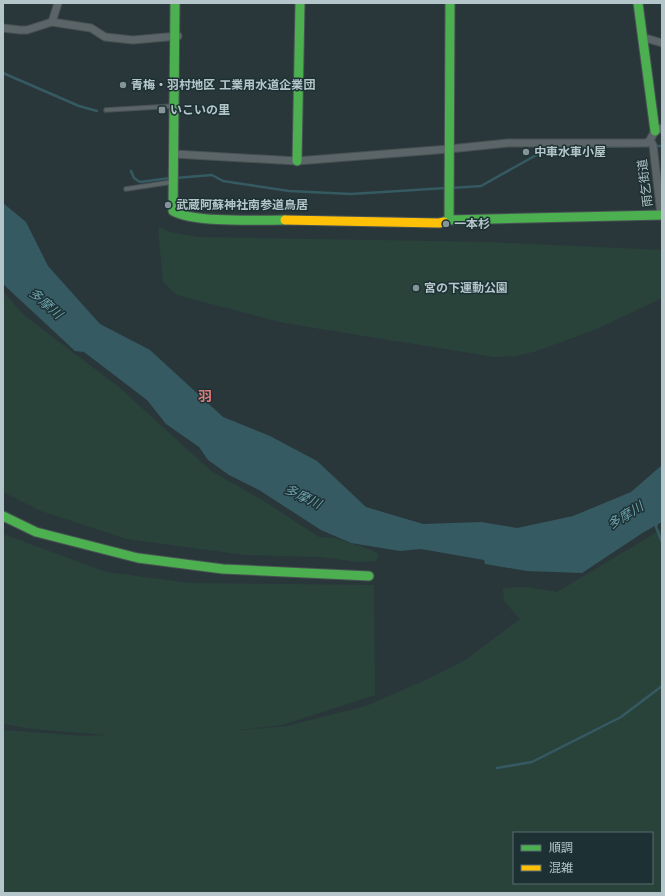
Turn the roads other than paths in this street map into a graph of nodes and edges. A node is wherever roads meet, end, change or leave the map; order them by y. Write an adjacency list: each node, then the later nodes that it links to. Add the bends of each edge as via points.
1 (58, 3): 6 (street)
2 (175, 3): 8 (street)
3 (300, 3): 17 (street)
4 (450, 3): 15 (street)
5 (638, 3): 9 (street)
6 (52, 22): 7 (street, via 27,30); 8 (street, via 91,28 105,37 133,40)
7 (3, 28)
8 (177, 37): 11 (street)
9 (642, 38): 10 (street); 13 (street)
10 (662, 44)
11 (175, 106): 12 (lane); 16 (street)
12 (106, 110)
13 (659, 129): 14 (street)
14 (652, 145): 15 (street, via 647,142 508,144); 20 (street, 雨乞街道)
15 (449, 149): 17 (street); 21 (street)
16 (174, 154): 17 (street); 18 (street)
17 (297, 160)
18 (173, 179): 19 (lane); 21 (street, via 172,211 208,219 439,223)
19 (126, 189)
20 (661, 215): 21 (street)
21 (449, 220)
22 (3, 516): 23 (street, via 36,532 138,558 223,569)
23 (369, 576)

